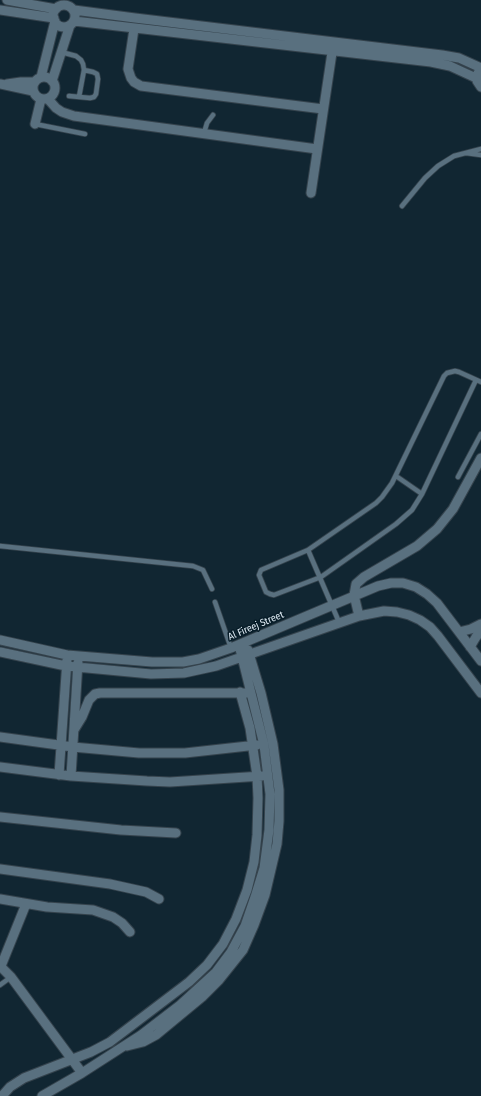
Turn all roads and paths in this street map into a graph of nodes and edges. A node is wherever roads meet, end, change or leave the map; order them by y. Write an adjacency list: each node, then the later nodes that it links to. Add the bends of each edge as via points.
1 (7, 0): 2 (street)
2 (29, 4): 3 (street); 6 (street)
3 (56, 9): 5 (street, via 64,5); 7 (street)
4 (0, 10): 6 (street)
5 (74, 10): 8 (street); 10 (street)
6 (27, 14): 7 (street)
7 (55, 20): 8 (street, via 60,26); 15 (street)
8 (72, 23): 9 (street); 11 (street)
9 (134, 29): 10 (street); 21 (street, via 128,69 131,78 137,84)
10 (333, 47): 13 (street, via 441,63); 21 (street)
11 (61, 52): 12 (lane, via 78,58); 14 (street)
12 (84, 70): 19 (lane); 19 (lane, via 97,74 96,94 92,98)
13 (479, 72): 17 (street, via 477,84)
14 (52, 81): 15 (street, via 47,77); 20 (street, via 55,86 54,92)
15 (36, 83): 16 (street, via 21,89); 20 (street, via 36,96)
16 (2, 84)
17 (481, 87)
18 (69, 96): 19 (lane)
19 (79, 97)
20 (44, 99): 23 (street); 24 (street, via 62,112 74,116)
21 (323, 109): 26 (street)
22 (213, 115): 24 (lane)
23 (34, 124): 25 (lane)
24 (204, 133): 26 (street)
25 (84, 134)
26 (317, 149): 30 (street)
27 (481, 149): 28 (lane)
28 (466, 153): 29 (lane); 31 (lane, via 454,156 438,166)
29 (481, 155)
30 (311, 193)
31 (402, 206)
32 (476, 380): 33 (lane); 36 (lane, via 455,371 444,376); 38 (lane)
33 (481, 382)
34 (481, 434): 37 (lane)
35 (481, 458): 43 (street, via 457,503 437,529 417,546 361,579 356,584)
36 (396, 476): 38 (lane); 40 (lane, via 376,503)
37 (458, 477)
38 (422, 494): 41 (lane, via 412,510 396,524)
39 (0, 546): 42 (lane, via 193,566 203,570)
40 (308, 550): 41 (lane); 41 (lane, via 261,570 259,575 265,590 274,594)
41 (321, 577): 45 (lane)
42 (212, 589)
43 (354, 595): 45 (street, Al Fireej Street); 46 (street); 50 (street, Al Fireej Street, via 391,583 416,587 437,603)
44 (215, 602): 52 (lane)
45 (332, 605): 47 (lane); 52 (street, Al Fireej Street)
46 (359, 616): 47 (street); 64 (street, via 384,611 397,612 420,620 438,636)
47 (339, 622): 56 (street)
48 (481, 624): 50 (street)
49 (481, 631): 53 (street)
50 (459, 632): 53 (street, Al Fireej Street)
51 (0, 640): 55 (street, Al Fireej Street)
52 (238, 645): 56 (street); 57 (street, Al Fireej Street, via 199,659 167,663)
53 (470, 646): 58 (street, Al Fireej Street)
54 (0, 652): 59 (street)
55 (67, 655): 57 (street, Al Fireej Street); 59 (street)
56 (246, 655): 60 (street, via 216,666 184,673 151,674); 62 (street); 63 (street)
57 (79, 656): 60 (street)
58 (481, 661)
59 (66, 666): 60 (street); 68 (street)
60 (78, 667): 65 (street)
61 (240, 692): 62 (street); 65 (street, via 100,693 89,700); 69 (street)
62 (251, 693): 63 (street); 67 (street)
63 (261, 693): 67 (street)
64 (481, 693)
65 (74, 730): 70 (street)
66 (0, 737): 68 (street)
67 (268, 744): 69 (street); 73 (street)
68 (61, 746): 70 (street); 72 (street)
69 (253, 746): 70 (street, via 162,754); 75 (street)
70 (73, 748): 74 (street)
71 (0, 767): 72 (street)
72 (59, 775): 74 (street)
73 (273, 775): 75 (street); 87 (street, via 265,880 260,910 249,938 236,959 202,997 156,1035 143,1042 122,1047)
74 (71, 776): 75 (street, via 170,782)
75 (257, 776): 86 (street, via 258,817 254,862 242,905 223,944 198,974 133,1026 101,1048)
76 (0, 817): 77 (street)
77 (176, 833)
78 (0, 869): 80 (street, via 110,884 146,892)
79 (0, 899): 81 (street)
80 (159, 899)
81 (26, 904): 82 (street, via 93,910 122,923); 83 (street)
82 (130, 932)
83 (0, 966): 84 (street)
84 (11, 977): 85 (lane); 86 (street)
85 (0, 985)
86 (71, 1059): 87 (street); 88 (street, via 24,1078)
87 (82, 1073): 89 (street)
88 (2, 1096)
89 (42, 1096)

